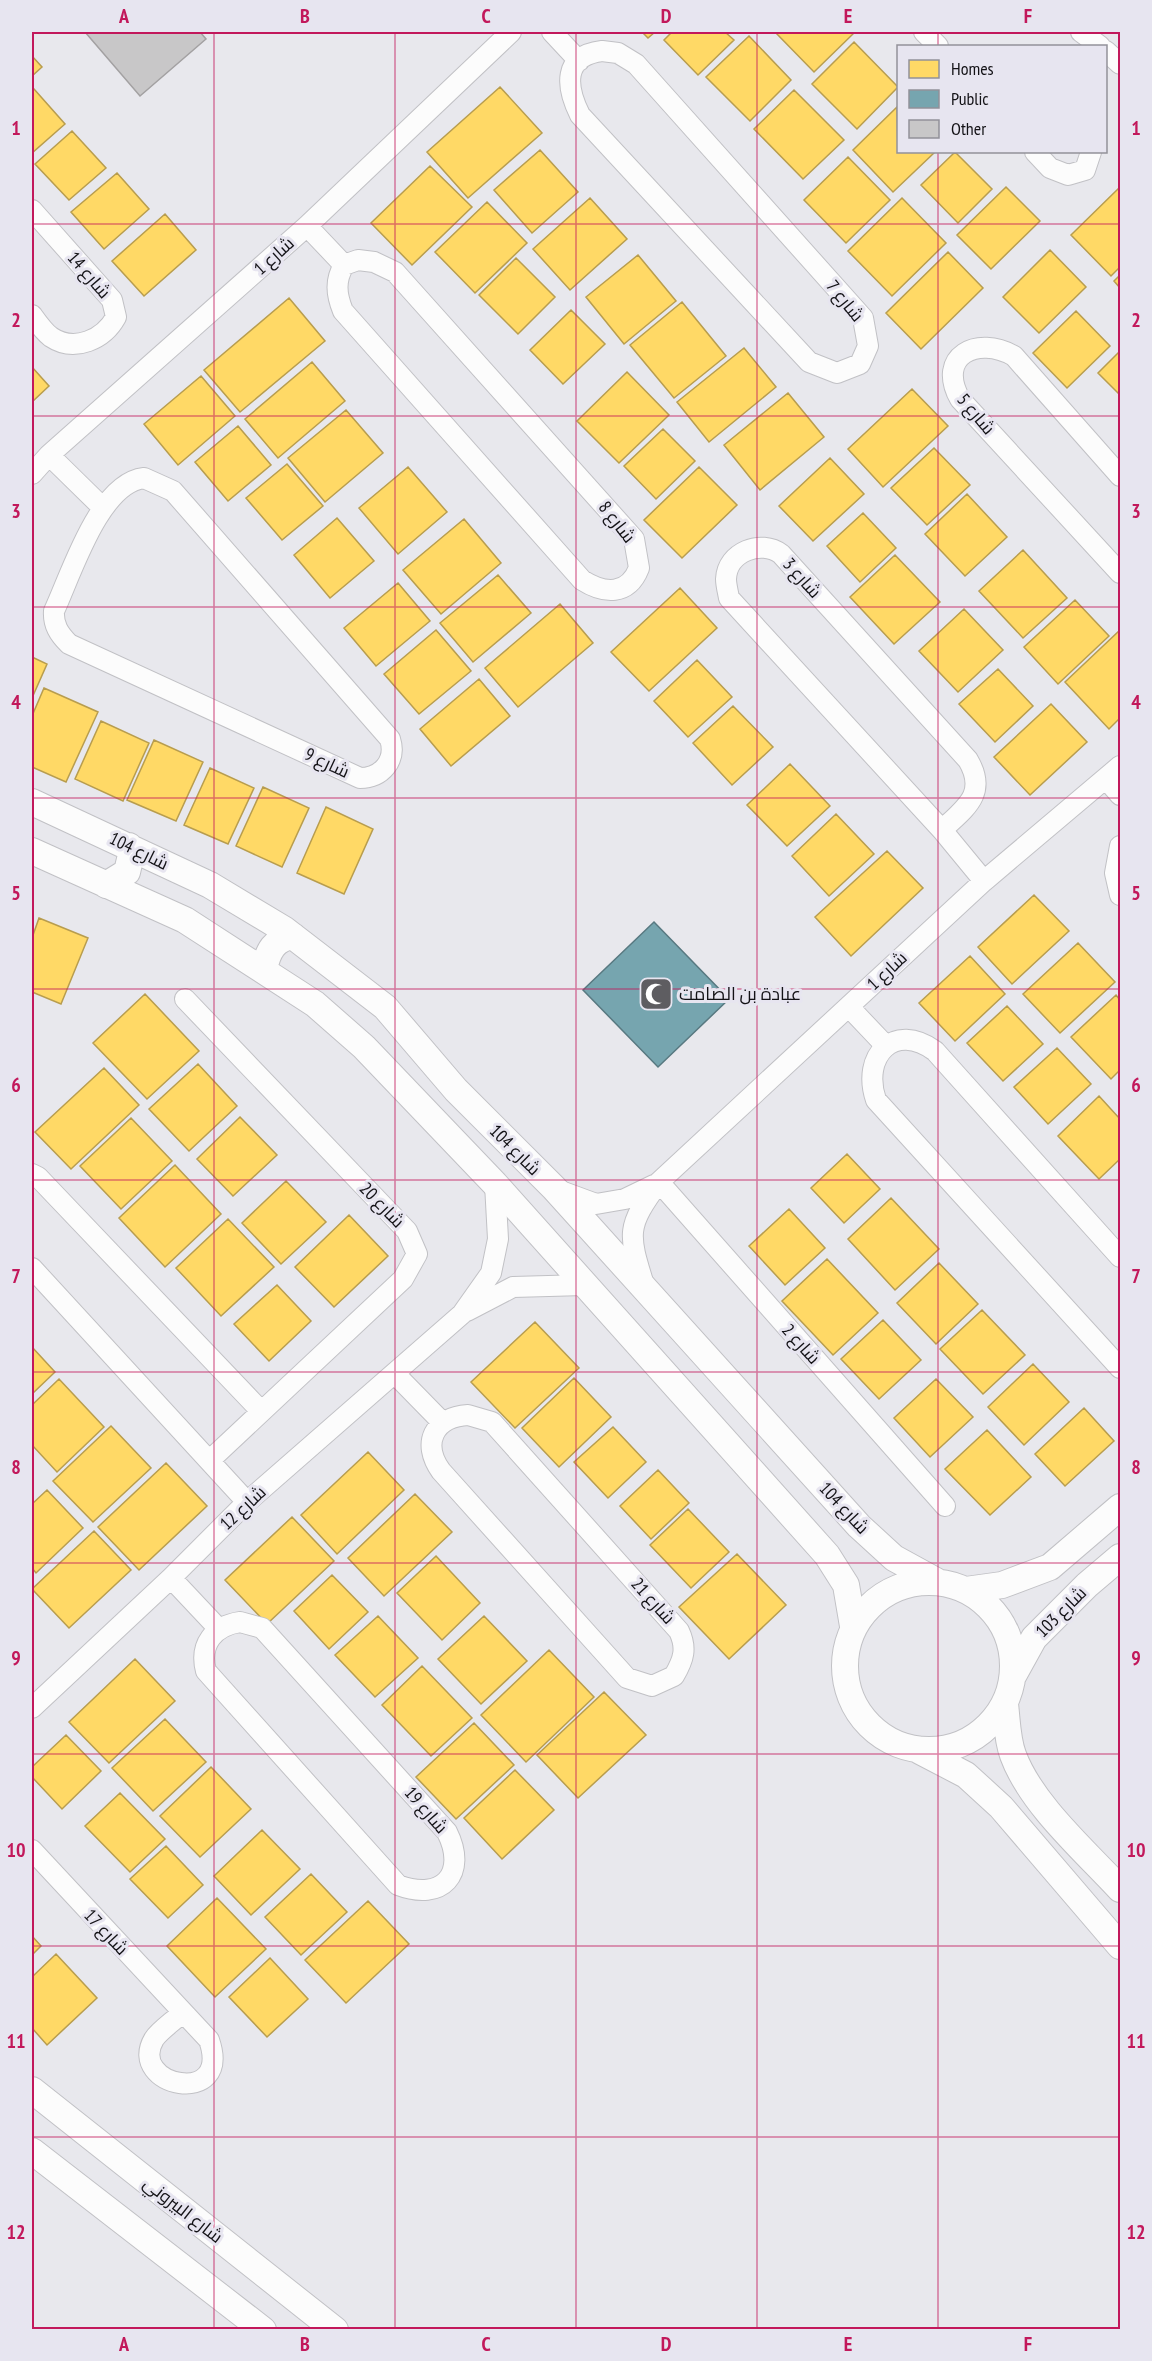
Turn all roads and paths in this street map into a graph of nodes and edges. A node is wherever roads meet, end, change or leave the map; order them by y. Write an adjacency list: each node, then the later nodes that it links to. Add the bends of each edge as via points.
1 (511, 32): 13 (street, شارع 1)
2 (552, 32): 8 (street)
3 (924, 32): 5 (street)
4 (1081, 32): 6 (street)
5 (937, 45)
6 (1099, 45)
7 (1107, 52): 9 (street)
8 (579, 61): 8 (street, شارع 7, via 571,71 569,83 570,96 580,115 809,362 837,373 860,364 868,346 863,318 636,64 618,53 602,51 591,52)
9 (1120, 63)
10 (1036, 153): 11 (street, via 1050,168 1068,175 1085,170)
11 (1091, 153)
12 (32, 210): 15 (street, شارع 14, via 112,300 116,317 99,338 86,343 51,337)
13 (307, 226): 14 (street); 16 (street, شارع 1)
14 (344, 265): 14 (street, شارع 8, via 338,275 343,311 582,580 596,589 616,591 627,587 639,568 634,539 395,272 374,262 358,260)
15 (32, 315)
16 (50, 455): 17 (street, شارع 1); 19 (street)
17 (32, 474)
18 (1120, 476): 20 (street, شارع 5, via 1014,356 985,345 968,351 956,362 952,378 960,399)
19 (102, 507): 19 (street, شارع 9, via 54,611 57,629 69,644 360,778 383,770 391,756 390,739 173,491 150,480 133,479)
20 (1120, 573)
21 (1114, 773): 22 (street); 28 (street, شارع 1)
22 (1120, 795)
23 (32, 802): 25 (street, شارع 104)
24 (942, 830): 24 (street, شارع 3, via 972,801 976,779 968,760 781,554 756,547 737,556 726,578 729,598); 28 (street, شارع 3)
25 (129, 846): 29 (street, via 127,872); 31 (street, شارع 104, via 210,885)
26 (1120, 846): 30 (street, via 1115,873)
27 (32, 851): 29 (street, شارع 104)
28 (984, 881): 34 (street, شارع 1)
29 (106, 885): 32 (street, شارع 104, via 185,920)
30 (1120, 895)
31 (293, 936): 32 (street, via 271,947); 39 (street, شارع 104, via 385,1006 456,1090)
32 (264, 969): 38 (street, شارع 104, via 315,1004 364,1047)
33 (185, 999): 47 (street, شارع 20, via 407,1231 417,1254 404,1279)
34 (849, 1007): 35 (street); 37 (street, شارع 1)
35 (886, 1046): 40 (street, via 905,1040 925,1044 935,1051); 45 (street, via 873,1063 872,1088 876,1100)
36 (32, 1174): 47 (street)
37 (659, 1182): 39 (street, شارع 1, via 625,1199 596,1204); 43 (street, شارع 1, via 637,1212 631,1243); 51 (street, شارع 2)
38 (495, 1184): 42 (street, شارع 104); 44 (street, شارع 12, via 498,1239 491,1273)
39 (554, 1188): 43 (street, شارع 104)
40 (1120, 1257)
41 (32, 1268): 49 (street)
42 (585, 1285): 44 (street, شارع 12, via 513,1287); 57 (street, شارع 104, via 827,1555 846,1585)
43 (645, 1288): 55 (street, شارع 104, via 859,1526 894,1558)
44 (462, 1314): 46 (street, شارع 12)
45 (1120, 1368)
46 (395, 1374): 48 (street); 50 (street, شارع 12)
47 (261, 1412): 49 (street, شارع 20)
48 (442, 1422): 48 (street, شارع 21, via 432,1438 433,1460 627,1678 652,1686 674,1676 684,1652 679,1631 492,1422 468,1415)
49 (210, 1460): 50 (street)
50 (247, 1502): 54 (street, شارع 12)
51 (945, 1506)
52 (1120, 1506): 56 (street, via 1050,1567 1002,1585)
53 (1120, 1557): 59 (street, شارع 103, via 1034,1638)
54 (171, 1578): 58 (street); 60 (street, شارع 12)
55 (936, 1581): 56 (street); 57 (street, via 893,1590 874,1601)
56 (966, 1590): 59 (street, via 994,1611 1005,1631 1010,1641)
57 (853, 1626): 62 (street, via 843,1666 853,1706 881,1737)
58 (218, 1628): 58 (street, شارع 19, via 204,1650 206,1671 398,1885 411,1890 438,1889 455,1866 453,1844 439,1823 262,1628 240,1622)
59 (1013, 1676): 61 (street)
60 (36, 1696)
61 (1005, 1704): 62 (street, via 984,1731 954,1747); 64 (street, via 1012,1754 1027,1781 1060,1824)
62 (920, 1751): 65 (street, via 966,1775 1001,1807)
63 (32, 1850): 66 (street, شارع 17)
64 (1120, 1889)
65 (1120, 1946)
66 (182, 2013)
67 (32, 2090): 70 (street, شارع البيروني)
68 (32, 2151): 69 (street)
69 (263, 2330)
70 (335, 2330)

